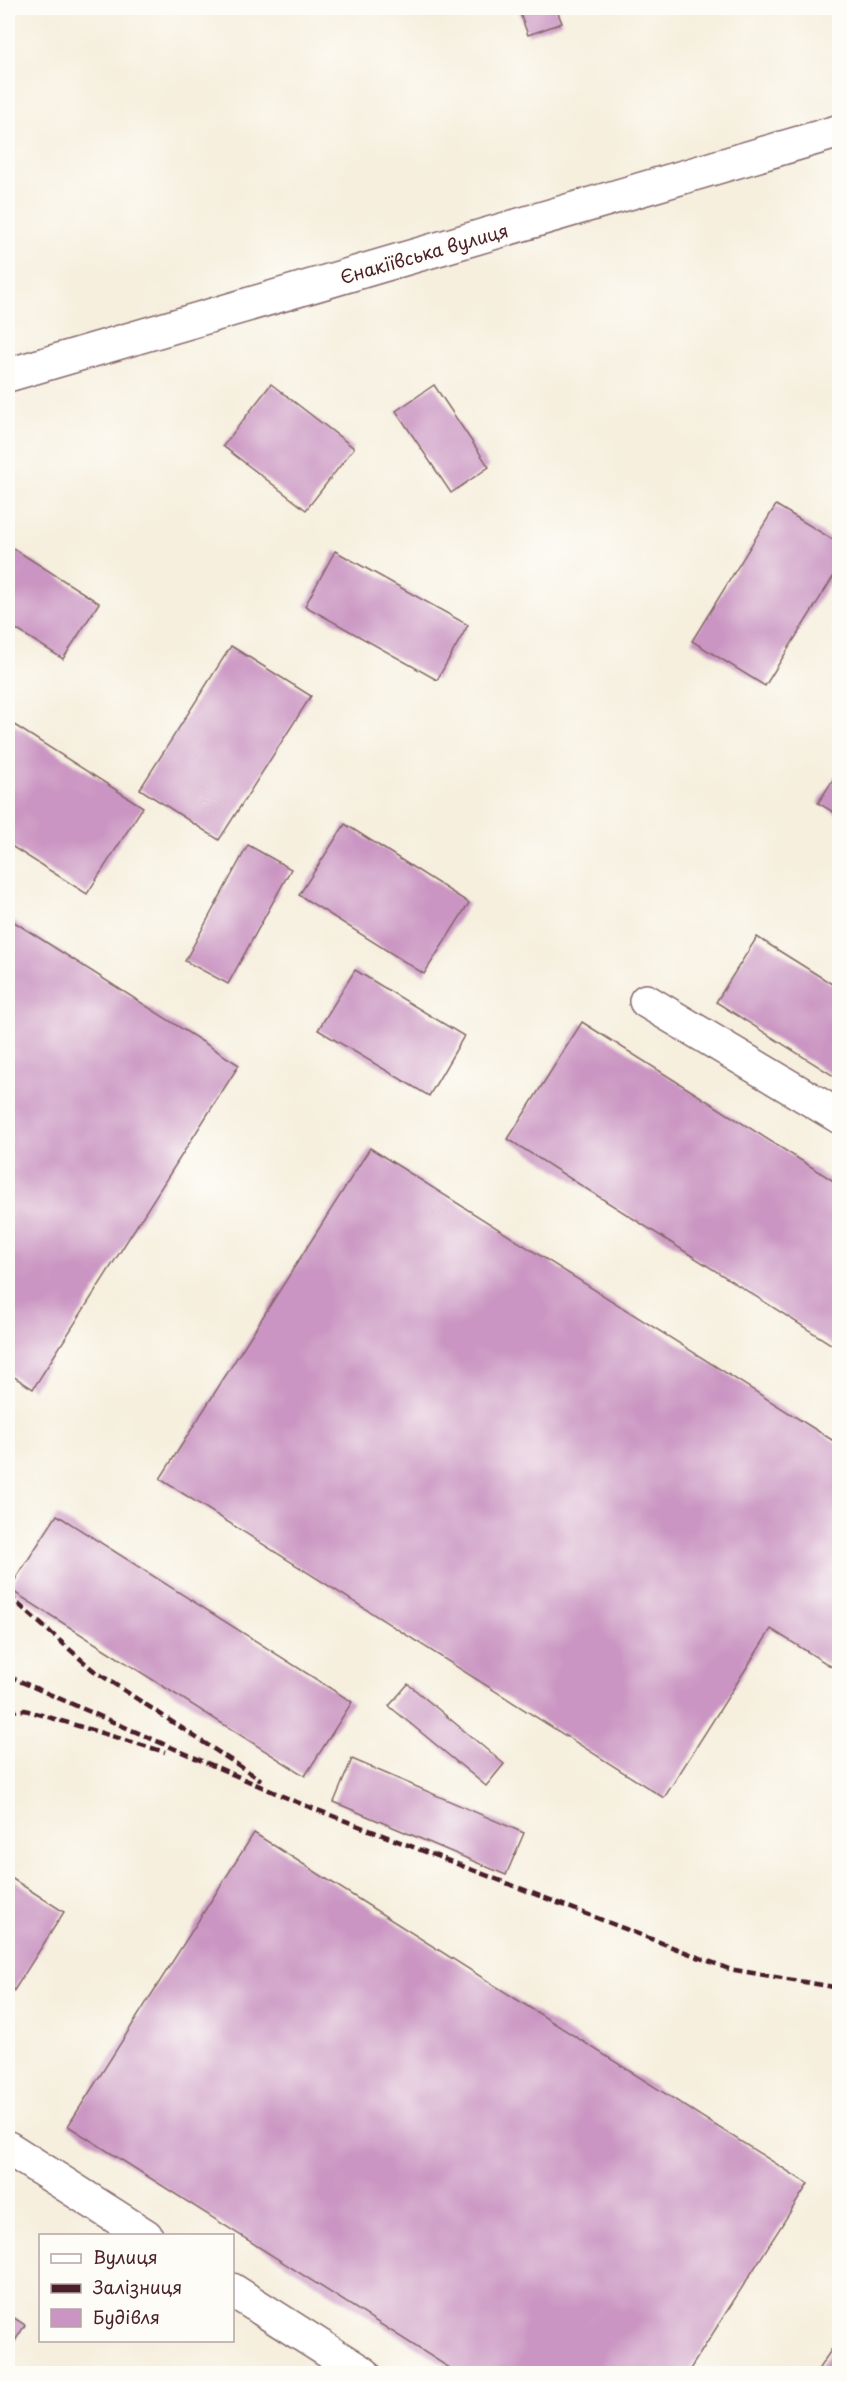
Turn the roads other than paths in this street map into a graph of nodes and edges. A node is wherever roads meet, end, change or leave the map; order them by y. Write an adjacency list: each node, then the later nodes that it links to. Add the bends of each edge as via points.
1 (840, 130): 2 (street, Єнакіївська вулиця)
2 (8, 375)
3 (646, 1001): 4 (street)
4 (840, 1117)
5 (8, 2148): 6 (street)
6 (144, 2234)
7 (234, 2291): 8 (street)
8 (364, 2373)

